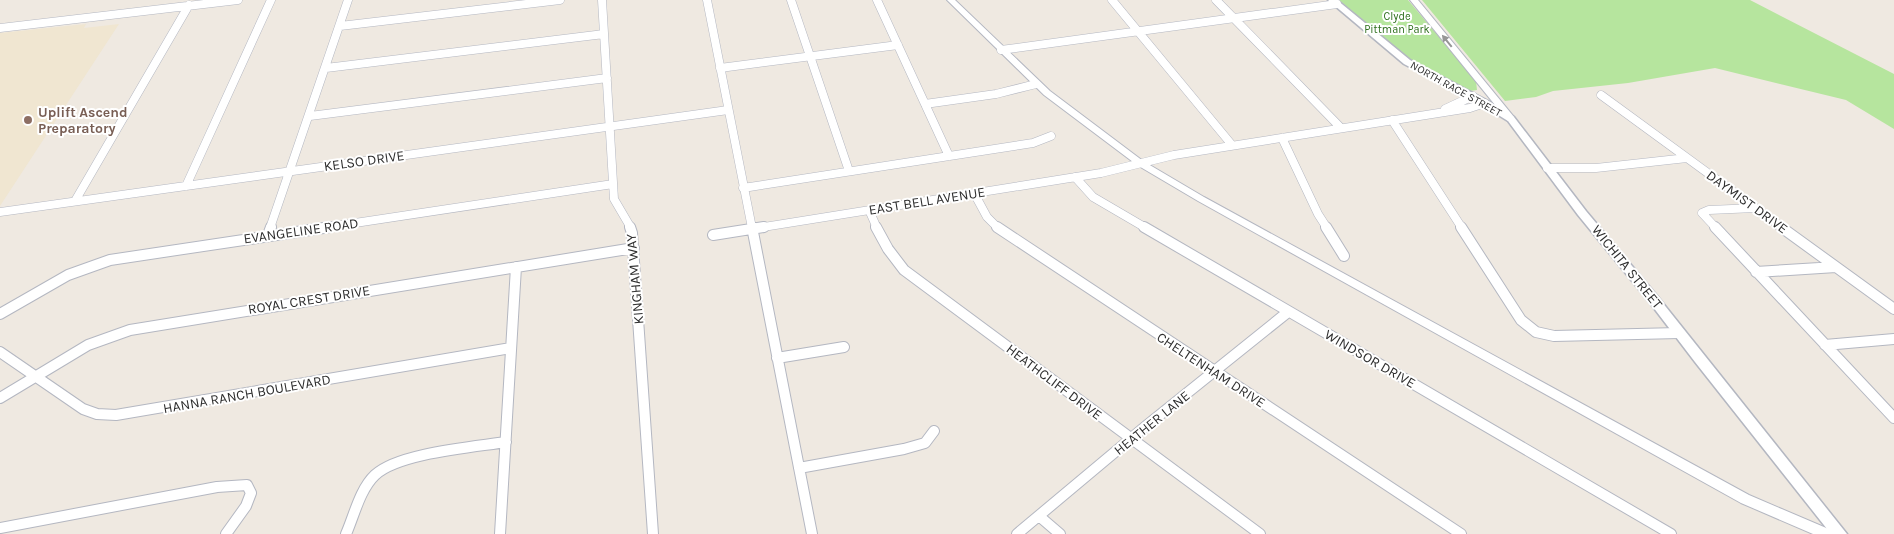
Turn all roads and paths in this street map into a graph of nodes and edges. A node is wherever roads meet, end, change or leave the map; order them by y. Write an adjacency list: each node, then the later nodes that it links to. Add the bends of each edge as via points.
1 (238, 0): 14 (street)
2 (271, 0): 51 (street)
3 (348, 0): 16 (street)
4 (560, 0): 16 (street)
5 (602, 0): 19 (street, KINGHAM WAY)
6 (707, 0): 24 (street)
7 (791, 0): 22 (street)
8 (877, 0): 20 (street)
9 (951, 0): 21 (street)
10 (1112, 0): 18 (street)
11 (1216, 0): 15 (street)
12 (1414, 0): 26 (street, WICHITA STREET, one-way to 12)
13 (1335, 2): 15 (street); 30 (main road, NORTH RACE STREET, via 1407,62)
14 (189, 5): 17 (street); 54 (street)
15 (1234, 19): 18 (street); 39 (street)
16 (340, 26): 23 (street)
17 (0, 28)
18 (1139, 32): 21 (street); 42 (street)
19 (604, 34): 23 (street); 25 (street, KINGHAM WAY)
20 (898, 45): 22 (street); 32 (street)
21 (1001, 50): 27 (street)
22 (810, 56): 24 (street); 48 (street)
23 (326, 68): 35 (street)
24 (720, 68): 33 (street)
25 (607, 78): 35 (street); 38 (street, KINGHAM WAY)
26 (1478, 78): 28 (street, WICHITA STREET); 30 (street, via 1480,93)
27 (1036, 84): 32 (street, via 996,94); 45 (street)
28 (1492, 94): 31 (street); 36 (street, WICHITA STREET)
29 (1601, 95): 44 (street, DAYMIST DRIVE)
30 (1473, 96): 31 (main road, NORTH RACE STREET); 34 (street)
31 (1485, 103): 34 (street, EAST BELL AVENUE); 36 (main road, NORTH RACE STREET)
32 (925, 104): 43 (street)
33 (728, 110): 38 (street, KELSO DRIVE); 52 (street)
34 (1441, 113): 37 (street, EAST BELL AVENUE)
35 (310, 116): 47 (street)
36 (1511, 119): 46 (main road, WICHITA STREET)
37 (1392, 120): 39 (street, EAST BELL AVENUE); 69 (street, via 1521,320 1530,329 1554,336)
38 (610, 126): 47 (street, KELSO DRIVE); 50 (street, KINGHAM WAY)
39 (1341, 128): 41 (street, EAST BELL AVENUE)
40 (1051, 136): 43 (street, via 1033,143)
41 (1282, 138): 42 (street, EAST BELL AVENUE); 62 (street, via 1318,214)
42 (1232, 145): 45 (street, EAST BELL AVENUE)
43 (949, 156): 48 (street)
44 (1686, 158): 46 (street, via 1596,168); 55 (street, DAYMIST DRIVE)
45 (1140, 163): 49 (street, EAST BELL AVENUE); 96 (street, via 1745,499)
46 (1547, 168): 69 (main road, WICHITA STREET)
47 (291, 171): 51 (street, KELSO DRIVE); 59 (street)
48 (849, 172): 52 (street)
49 (1075, 177): 53 (street, EAST BELL AVENUE); 67 (street, WINDSOR DRIVE, via 1093,197)
50 (613, 184): 59 (street, EVANGELINE ROAD); 61 (street, KINGHAM WAY, via 616,206 630,226)
51 (186, 186): 54 (street, KELSO DRIVE)
52 (743, 188): 58 (street)
53 (974, 193): 56 (street, EAST BELL AVENUE); 76 (street, CHELTENHAM DRIVE, via 987,217 1001,230)
54 (75, 202): 57 (street, KELSO DRIVE)
55 (1755, 208): 64 (street, DAYMIST DRIVE); 65 (street, via 1703,212 1704,217)
56 (869, 210): 58 (street, EAST BELL AVENUE); 81 (street, HEATHCLIFF DRIVE, via 881,238 904,270)
57 (0, 212)
58 (751, 229): 60 (street, EAST BELL AVENUE); 75 (street)
59 (268, 235): 68 (street, EVANGELINE ROAD, via 127,256 95,264 68,275)
60 (713, 236)
61 (634, 248): 63 (street, ROYAL CREST DRIVE); 89 (street, KINGHAM WAY)
62 (1344, 256)
63 (516, 267): 73 (street); 77 (street, ROYAL CREST DRIVE, via 130,330 88,345)
64 (1836, 267): 65 (street); 66 (street, DAYMIST DRIVE)
65 (1756, 272): 71 (street)
66 (1894, 309)
67 (1288, 312): 76 (street, HEATHER LANE); 95 (street, WINDSOR DRIVE)
68 (0, 314)
69 (1679, 333): 97 (main road, WICHITA STREET)
70 (1894, 339): 71 (street)
71 (1825, 345): 79 (street)
72 (844, 347): 75 (street)
73 (511, 348): 77 (street, HANNA RANCH BOULEVARD, via 116,415 83,409); 82 (street)
74 (0, 352): 77 (street, HANNA RANCH BOULEVARD)
75 (777, 358): 83 (street)
76 (1215, 372): 81 (street, HEATHER LANE); 94 (street, CHELTENHAM DRIVE)
77 (36, 377): 78 (street, ROYAL CREST DRIVE)
78 (0, 398)
79 (1894, 418)
80 (934, 431): 83 (street, via 925,443 904,449)
81 (1131, 440): 84 (street, HEATHER LANE); 93 (street, HEATHCLIFF DRIVE)
82 (506, 442): 87 (street, via 400,461 382,469 369,483); 88 (street)
83 (799, 468): 90 (street)
84 (1039, 516): 91 (street, HEATHER LANE); 92 (street)
85 (0, 528): 86 (street, via 217,487 247,485 250,493 246,506)
86 (226, 534)
87 (346, 534)
88 (500, 534)
89 (653, 534)
90 (812, 534)
91 (1017, 534)
92 (1060, 534)
93 (1260, 534)
94 (1461, 534)
95 (1671, 534)
96 (1826, 534)
97 (1840, 534)

